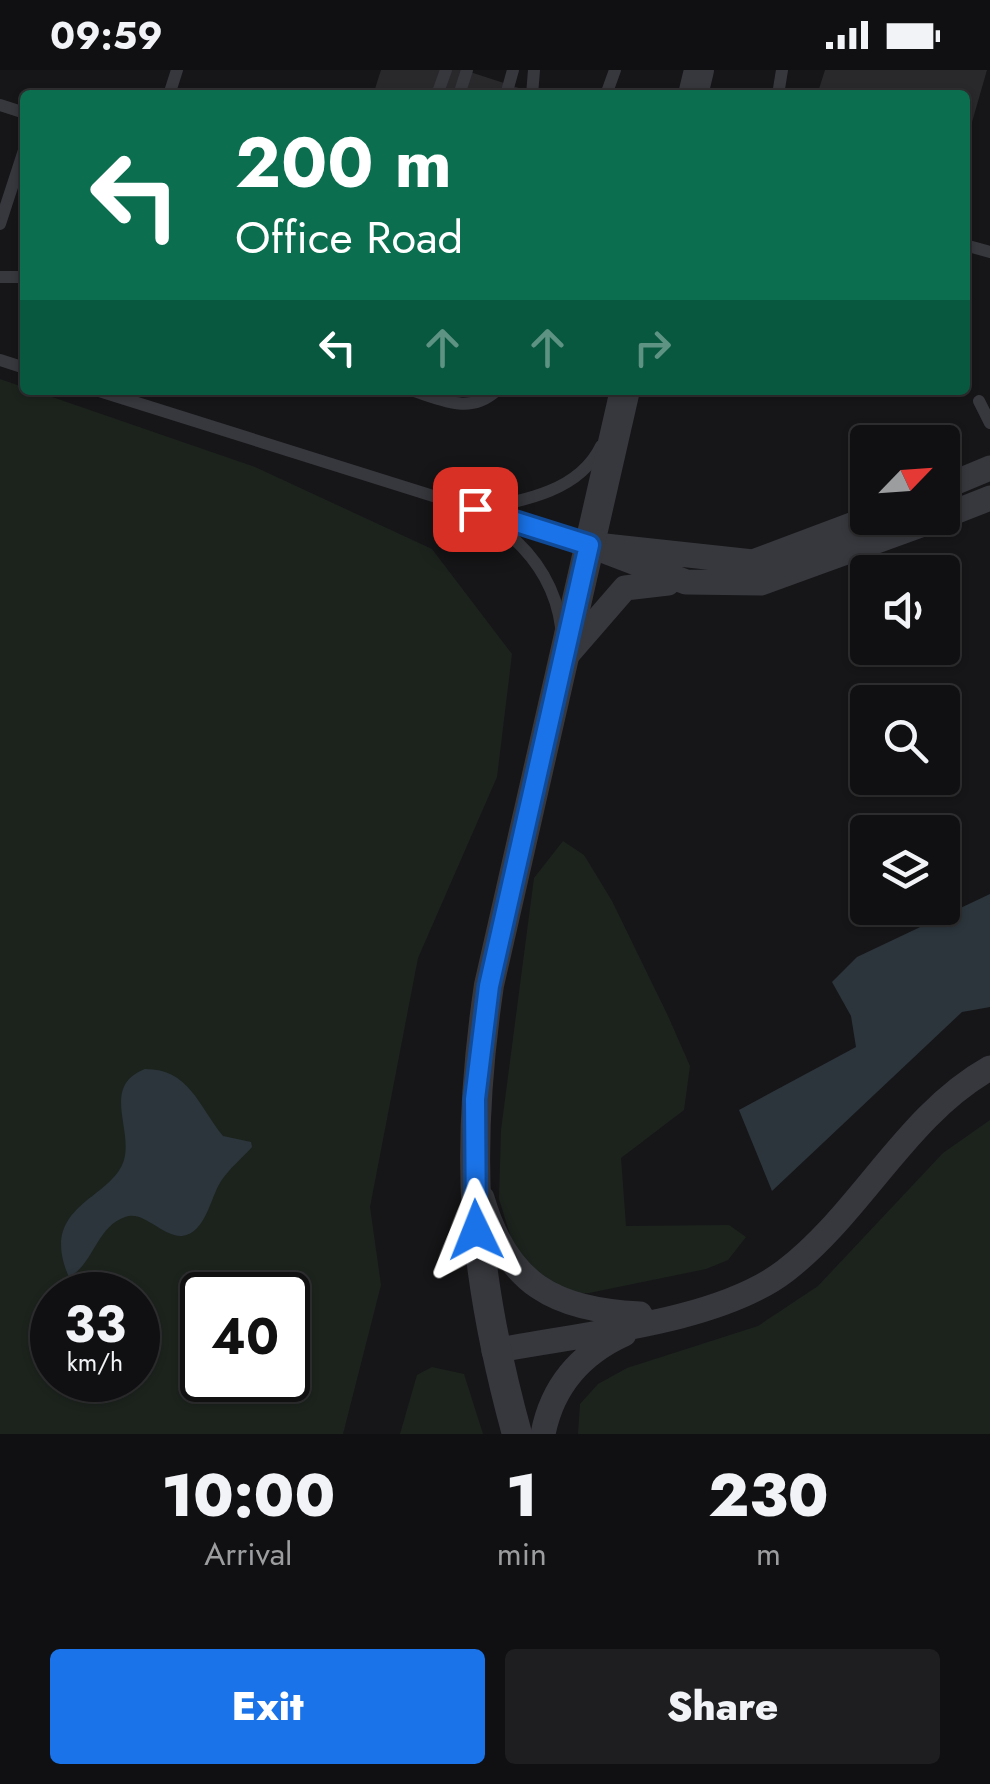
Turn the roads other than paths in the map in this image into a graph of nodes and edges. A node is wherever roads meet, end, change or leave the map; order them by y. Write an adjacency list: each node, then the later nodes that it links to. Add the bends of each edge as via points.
1 (20, 162): 2 (lane)
2 (0, 224)
3 (112, 395): 12 (lane)
4 (428, 395): 5 (lane, via 465,406)
5 (492, 395)
6 (623, 397): 12 (lane, via 596,456 566,484); 16 (street)
7 (978, 401): 8 (lane)
8 (990, 423)
9 (990, 468): 10 (street)
10 (960, 480)
11 (990, 498): 13 (street)
12 (475, 509): 16 (lane); 18 (lane, via 536,562 552,590)
13 (960, 510)
14 (850, 526): 16 (street, via 754,562)
15 (895, 535): 17 (street, via 784,578 737,585)
16 (589, 545): 17 (street); 18 (street)
17 (686, 582): 18 (street, via 625,588)
18 (564, 657): 20 (street, via 489,986)
19 (990, 1068): 21 (street, via 946,1099 787,1270 741,1297)
20 (473, 1165): 21 (street, via 500,1245 537,1288 590,1309); 22 (street)
21 (680, 1315): 22 (street); 24 (street, via 588,1355 556,1394)
22 (494, 1351): 23 (street)
23 (517, 1434)
24 (542, 1434)

